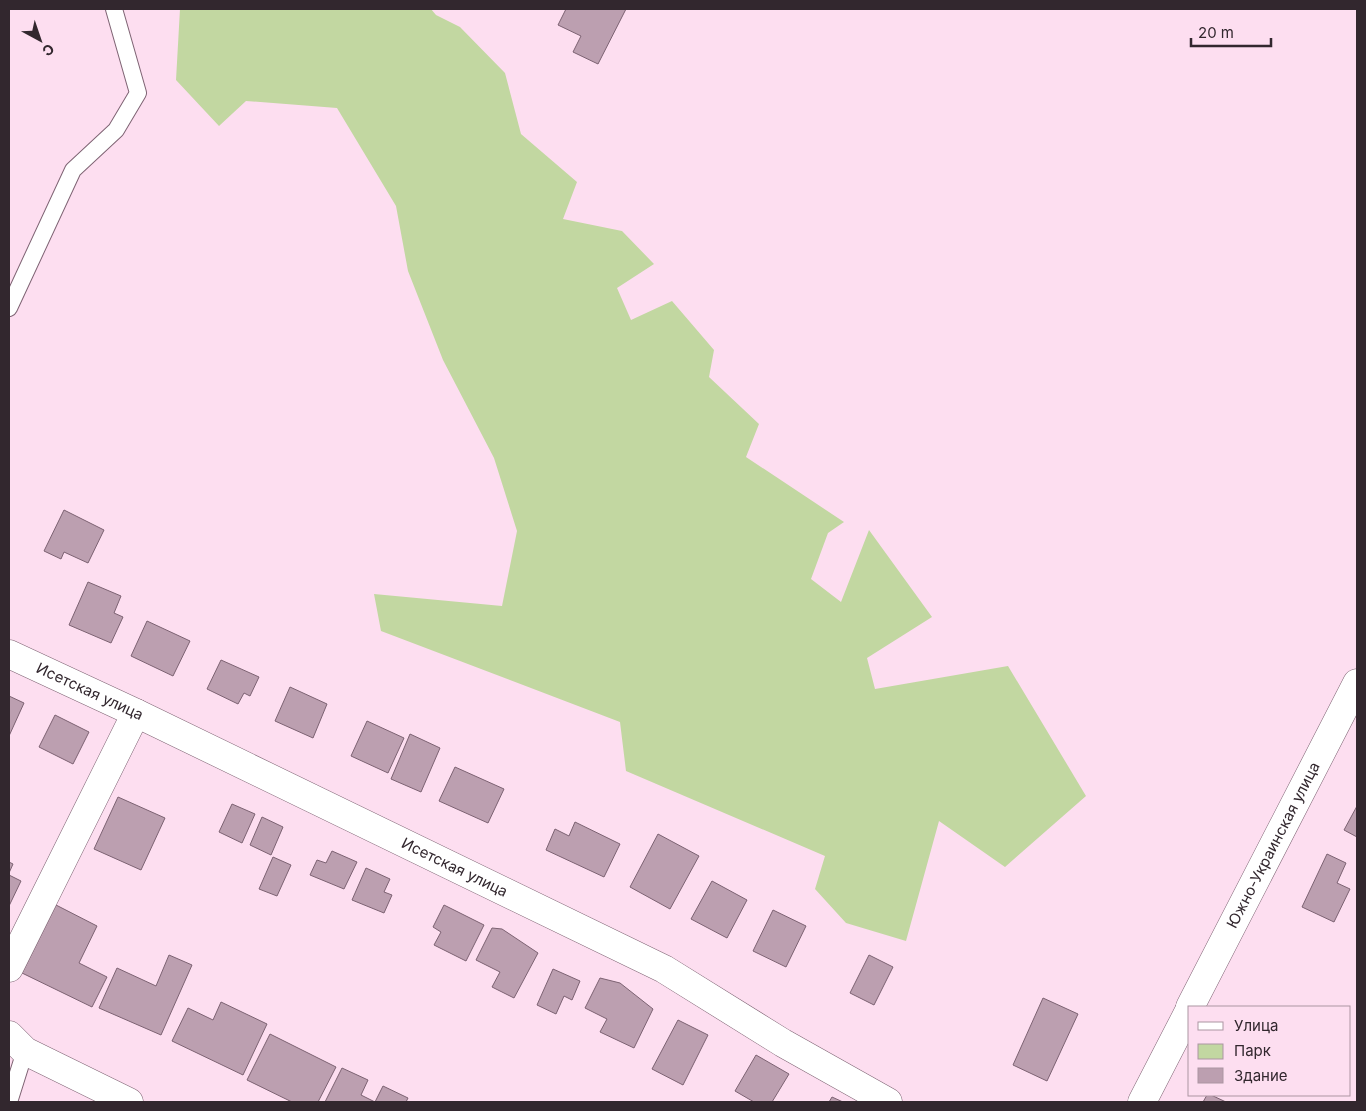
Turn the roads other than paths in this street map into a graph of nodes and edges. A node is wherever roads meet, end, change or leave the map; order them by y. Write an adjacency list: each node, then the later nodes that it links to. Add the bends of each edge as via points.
1 (114, 9): 2 (lane, via 138,93 116,130 73,170)
2 (9, 308)
3 (9, 654): 5 (street, Исетская улица)
4 (1357, 683): 7 (street, Южно-Украинская улица)
5 (136, 713): 6 (street); 12 (street, Исетская улица, via 664,969 783,1043)
6 (9, 968)
7 (1191, 1006)
8 (1188, 1012): 13 (street, Южно-Украинская улица)
9 (17, 1043): 10 (lane); 11 (street)
10 (9, 1102)
11 (129, 1102)
12 (888, 1102)
13 (1142, 1102)

